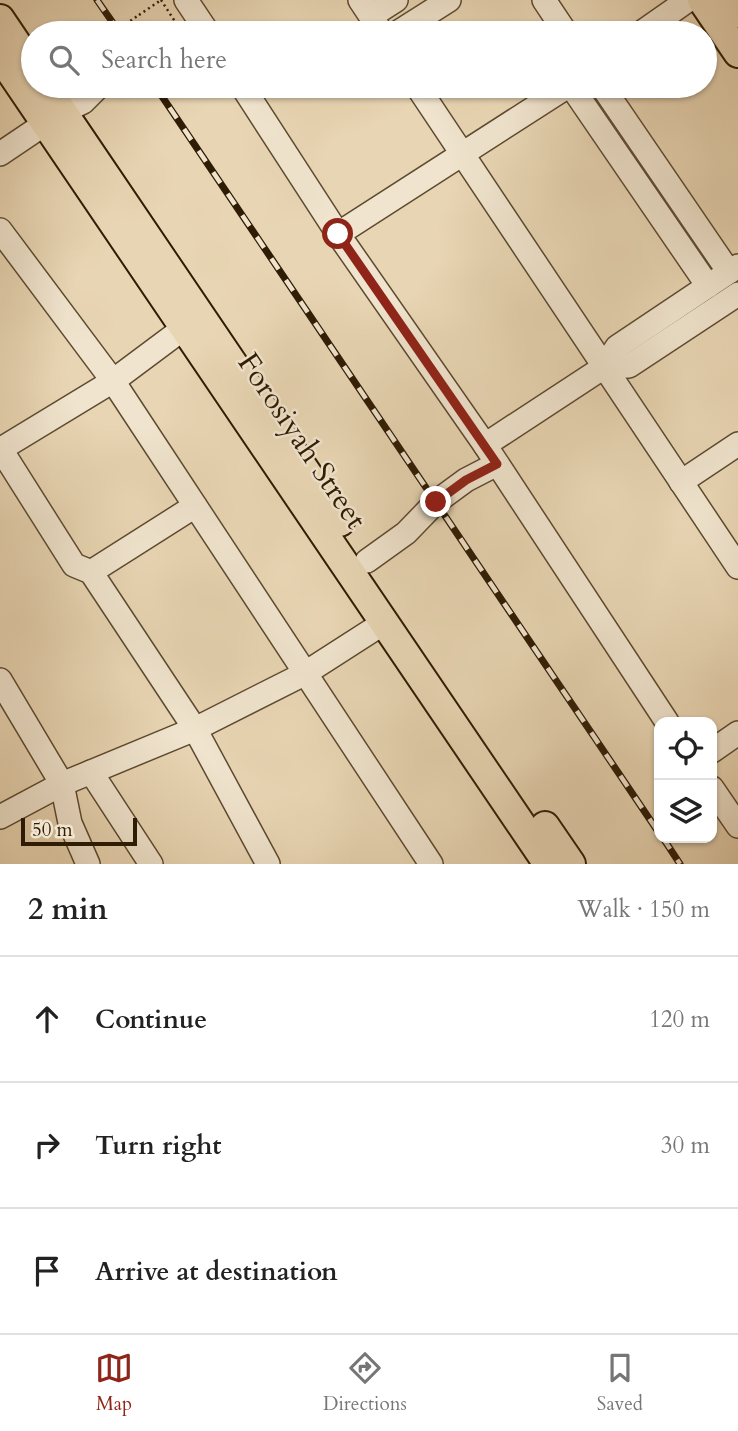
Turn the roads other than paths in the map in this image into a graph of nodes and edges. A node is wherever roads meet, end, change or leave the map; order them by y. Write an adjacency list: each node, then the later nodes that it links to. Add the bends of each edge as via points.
1 (186, 0): 11 (street)
2 (396, 0): 9 (street)
3 (449, 0): 12 (street)
4 (544, 0): 13 (street)
5 (688, 0): 14 (street)
6 (702, 0): 15 (main road)
7 (729, 0): 8 (main road)
8 (738, 13)
9 (371, 17)
10 (0, 19): 17 (main road)
11 (190, 21)
12 (416, 21)
13 (558, 21)
14 (658, 21)
15 (716, 21)
16 (717, 22): 18 (main road)
17 (21, 50)
18 (738, 53)
19 (0, 56): 20 (main road, Forosiyah Street)
20 (21, 80)
21 (37, 98): 29 (main road, Forosiyah Street)
22 (48, 98): 29 (main road, Forosiyah Street)
23 (87, 98): 29 (street)
24 (250, 98): 33 (street)
25 (426, 98): 30 (street)
26 (551, 98): 30 (street)
27 (578, 98): 35 (street)
28 (611, 98): 34 (street)
29 (54, 118): 31 (street); 37 (main road, Forosiyah Street); 45 (main road, Forosiyah Street)
30 (462, 153): 33 (street); 38 (street)
31 (0, 154)
32 (0, 230): 39 (street)
33 (338, 234): 42 (street)
34 (733, 269): 35 (street)
35 (708, 286): 38 (street, via 617,347)
36 (738, 294): 38 (street, via 629,366)
37 (184, 328): 39 (street); 48 (main road, Forosiyah Street)
38 (604, 368): 42 (street); 43 (street)
39 (113, 381): 41 (street); 44 (street)
40 (738, 444): 43 (street)
41 (1, 448): 47 (street, via 74,565)
42 (491, 454): 45 (street, via 406,533); 51 (street)
43 (681, 482): 46 (street)
44 (195, 506): 47 (street); 49 (street)
45 (367, 561): 65 (main road, Forosiyah Street)
46 (738, 567)
47 (91, 572): 52 (street)
48 (385, 622): 49 (street); 64 (main road, Forosiyah Street)
49 (304, 674): 52 (street); 63 (street)
50 (0, 680): 56 (street)
51 (664, 717)
52 (195, 729): 55 (street); 62 (street)
53 (738, 733): 54 (street)
54 (717, 748)
55 (91, 772): 56 (street); 61 (street)
56 (62, 784): 58 (street); 60 (street, via 70,823)
57 (717, 795): 59 (street)
58 (0, 817)
59 (738, 825)
60 (88, 864)
61 (151, 864)
62 (268, 864)
63 (431, 864)
64 (548, 864)
65 (571, 864)

